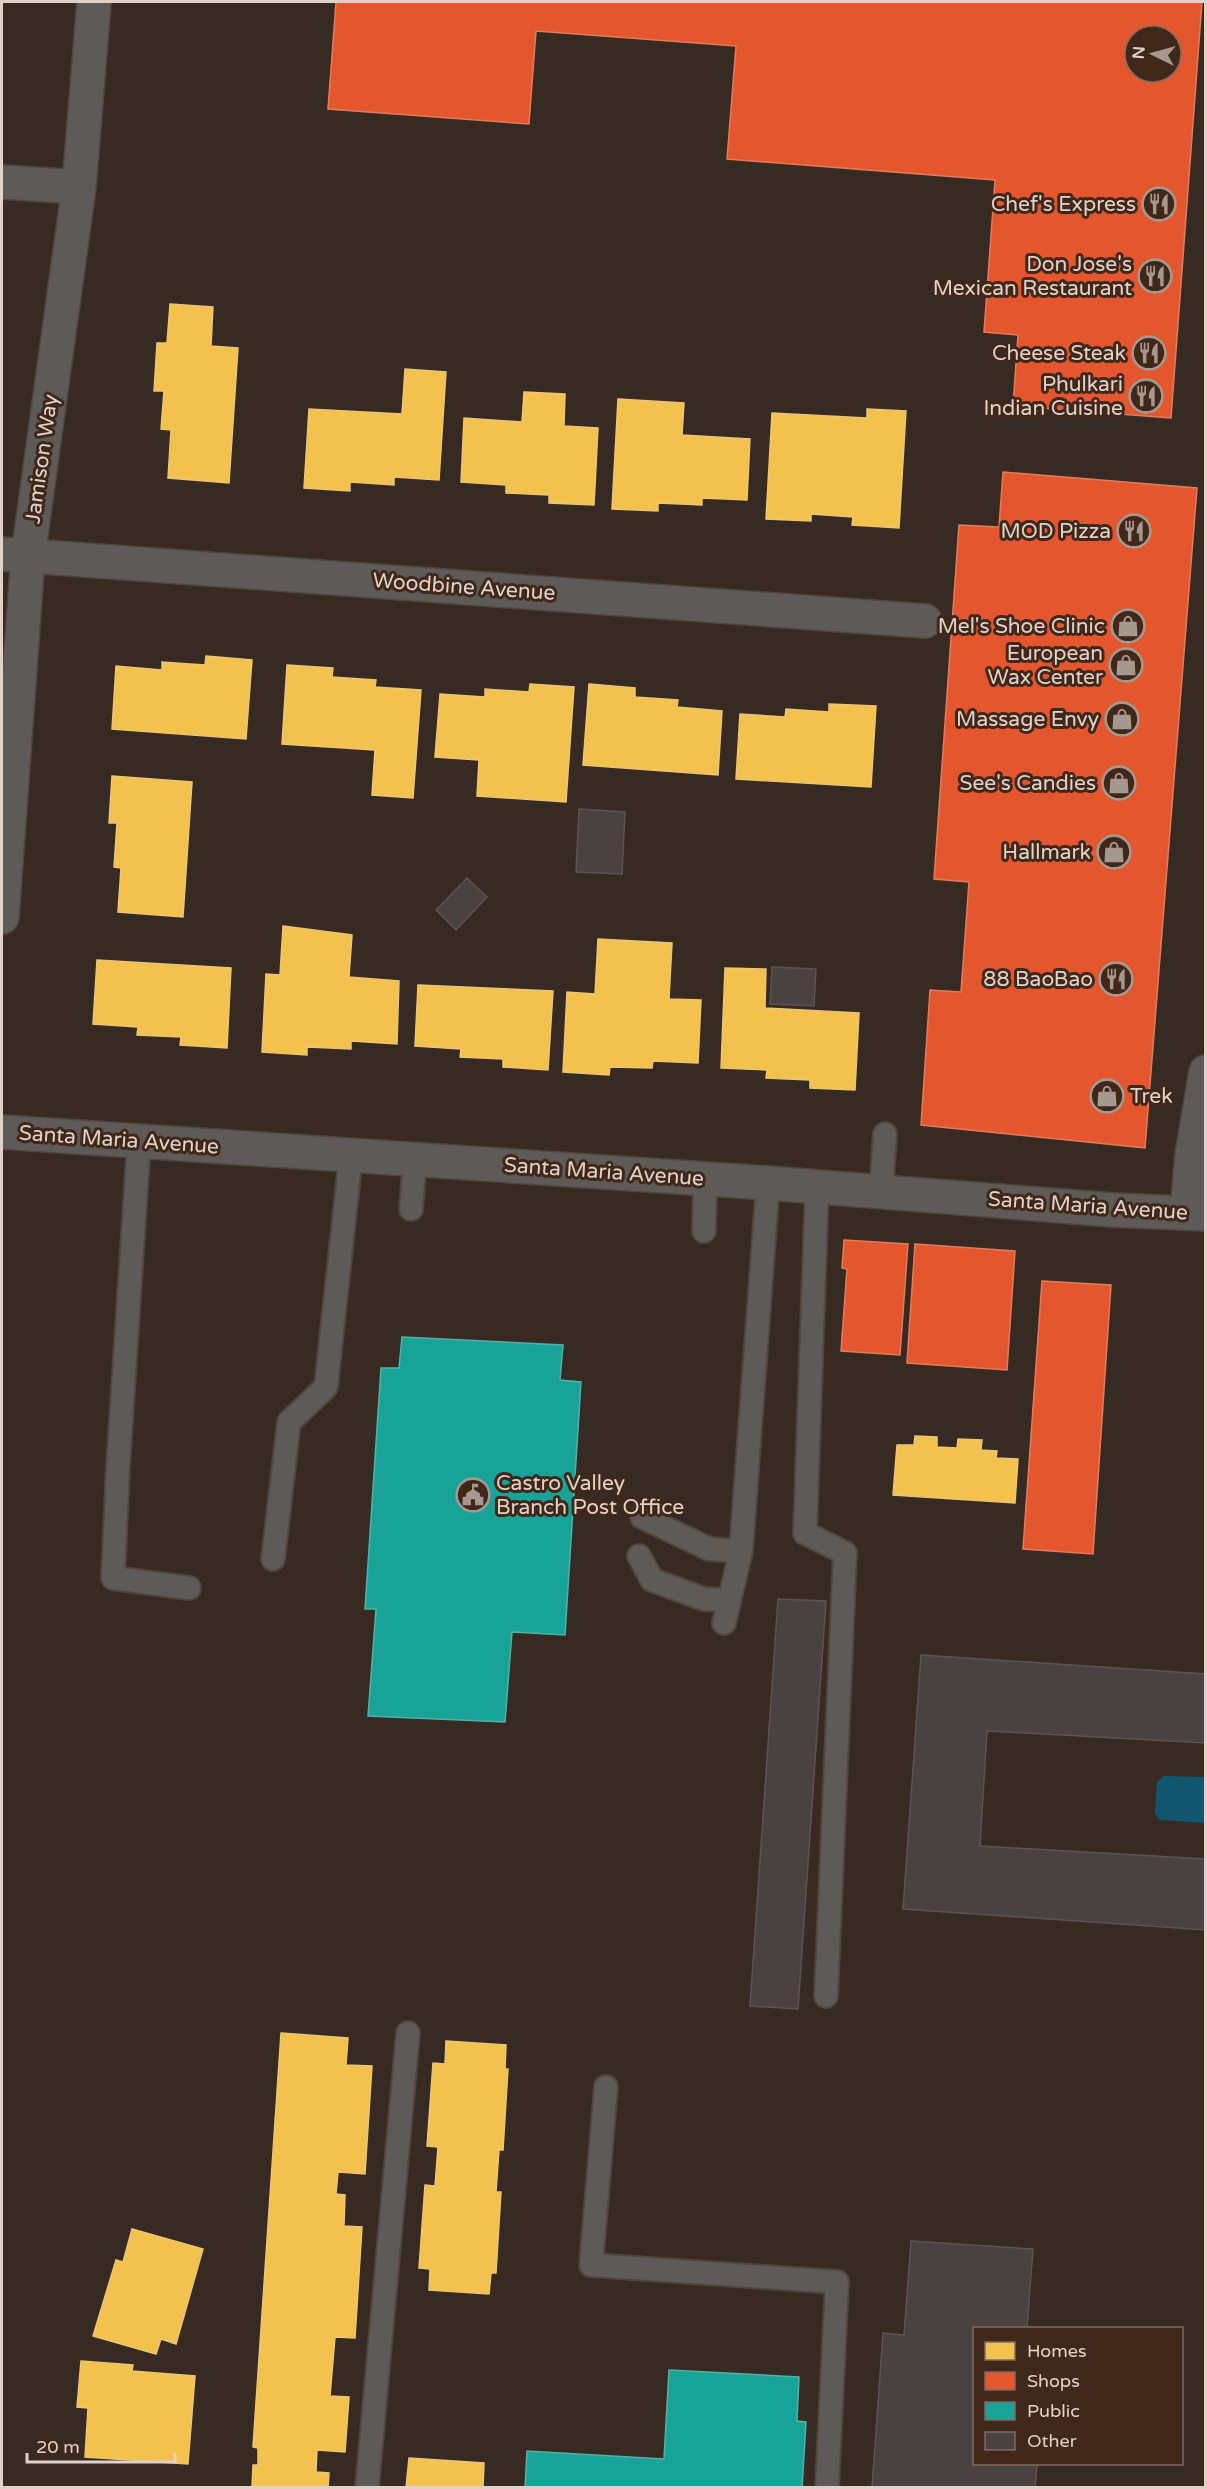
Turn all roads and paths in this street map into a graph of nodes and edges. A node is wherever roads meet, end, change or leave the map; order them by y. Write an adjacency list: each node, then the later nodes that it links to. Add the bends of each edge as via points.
1 (94, 2): 3 (street, Jamison Way)
2 (2, 182): 3 (street)
3 (79, 187): 4 (street, Jamison Way)
4 (15, 555): 5 (street, Woodbine Avenue); 6 (street, Jamison Way)
5 (926, 621)
6 (2, 917)
7 (1206, 1072): 8 (street)
8 (1205, 1081): 19 (street, via 1192,1155)
9 (2, 1132): 11 (street, Santa Maria Avenue)
10 (885, 1134): 17 (lane)
11 (140, 1141): 12 (street, Santa Maria Avenue); 25 (lane, via 113,1578)
12 (351, 1155): 13 (street, Santa Maria Avenue); 24 (lane, via 326,1387 289,1422)
13 (415, 1160): 14 (street, Santa Maria Avenue); 18 (lane)
14 (705, 1179): 15 (street, Santa Maria Avenue); 20 (lane)
15 (768, 1183): 16 (street, Santa Maria Avenue); 22 (lane)
16 (817, 1187): 17 (street, Santa Maria Avenue); 28 (lane, via 805,1533 845,1553)
17 (880, 1191): 19 (street, Santa Maria Avenue)
18 (411, 1209)
19 (1196, 1214)
20 (704, 1231)
21 (642, 1516): 22 (lane, via 709,1549)
22 (741, 1551): 26 (lane)
23 (639, 1556): 26 (lane, via 652,1580 704,1599)
24 (273, 1559)
25 (189, 1588)
26 (729, 1600): 27 (lane)
27 (724, 1623)
28 (826, 1996)
29 (408, 2033): 31 (lane)
30 (606, 2087): 32 (lane, via 591,2265 837,2282)
31 (367, 2487)
32 (827, 2487)

